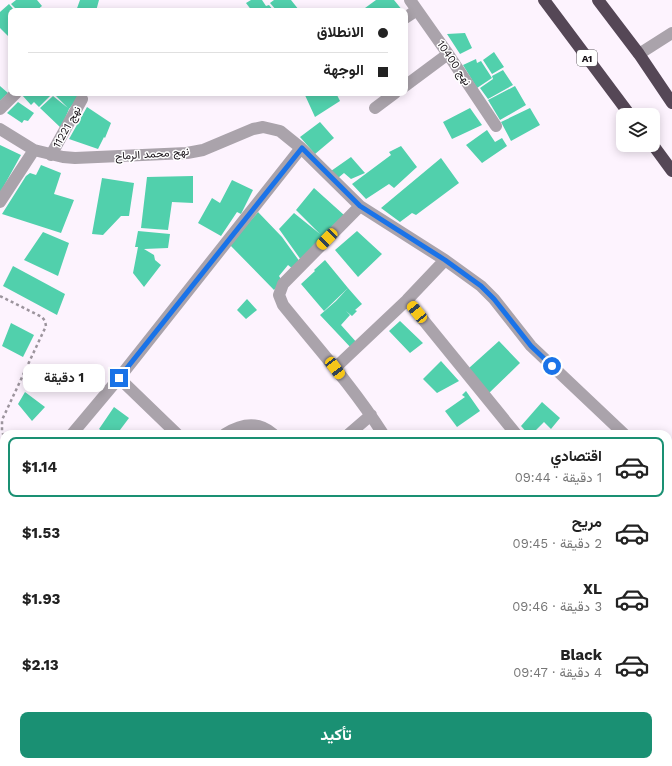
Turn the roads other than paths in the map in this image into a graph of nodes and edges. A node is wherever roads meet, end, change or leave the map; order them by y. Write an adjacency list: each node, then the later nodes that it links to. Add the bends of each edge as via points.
1 (544, 0): 14 (highway, A1)
2 (598, 0): 7 (highway)
3 (414, 5): 4 (street); 6 (street, نهج 10400)
4 (408, 14)
5 (672, 33): 7 (street)
6 (448, 54): 8 (street); 16 (street, نهج 10400)
7 (638, 54): 12 (highway)
8 (408, 84)
9 (13, 96): 15 (street)
10 (391, 96): 13 (street)
11 (82, 99): 21 (street, نهج 11221)
12 (672, 103)
13 (375, 108)
14 (625, 108)
15 (0, 109)
16 (496, 126)
17 (0, 128): 19 (street, نهج محمد الرماح)
18 (302, 148): 21 (street, نهج محمد الرماح, via 280,131 263,127 203,150 187,153 75,158); 24 (street, نهج محمد الرماح); 28 (street)
19 (34, 150): 21 (street, نهج محمد الرماح); 23 (street)
20 (657, 152): 22 (highway)
21 (51, 155)
22 (672, 171)
23 (0, 202)
24 (360, 206): 25 (street, نهج محمد الرماح); 27 (street, via 283,284 280,295 283,305)
25 (445, 260): 26 (street); 37 (street, نهج محمد الرماح, via 481,286 531,346)
26 (407, 300): 27 (street); 36 (street)
27 (335, 368): 29 (street)
28 (119, 378): 30 (street); 31 (street)
29 (371, 416): 34 (street); 35 (street)
30 (75, 430)
31 (173, 430)
32 (231, 430): 33 (street, via 248,425)
33 (266, 430)
34 (354, 430)
35 (380, 430)
36 (513, 430)
37 (620, 430)

